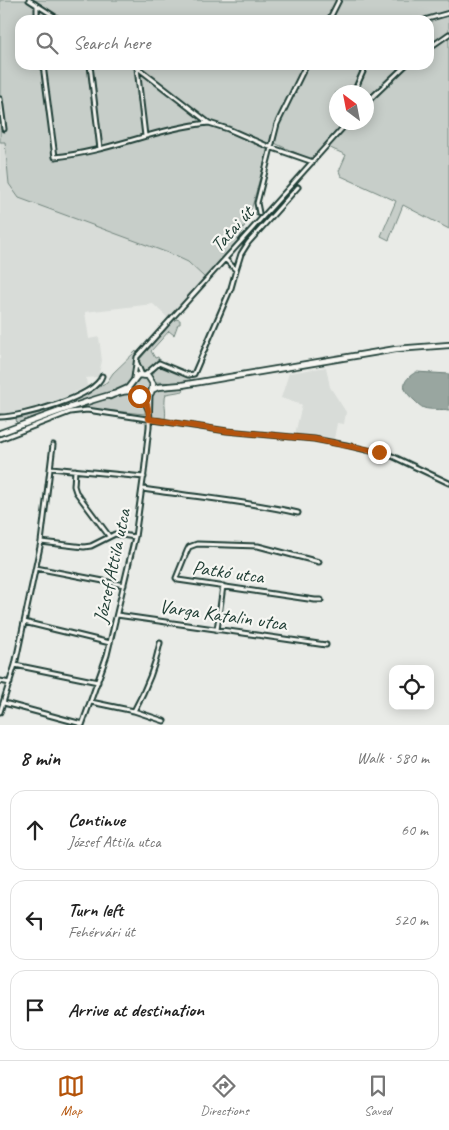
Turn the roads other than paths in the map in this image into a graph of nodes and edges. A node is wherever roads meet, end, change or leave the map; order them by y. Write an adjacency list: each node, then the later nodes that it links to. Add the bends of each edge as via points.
1 (29, 0): 3 (street)
2 (339, 0): 7 (street)
3 (37, 6): 5 (street); 6 (street)
4 (449, 13): 8 (street)
5 (37, 15)
6 (52, 15)
7 (332, 15)
8 (434, 17)
9 (449, 34): 10 (street)
10 (434, 44)
11 (44, 70): 26 (street, via 55,157)
12 (91, 70): 26 (street)
13 (136, 70): 24 (street)
14 (140, 70): 21 (street)
15 (303, 70): 25 (street, via 276,124)
16 (364, 70): 18 (street)
17 (401, 70): 19 (street)
18 (357, 85)
19 (374, 95)
20 (0, 99): 22 (street)
21 (209, 123): 24 (street); 25 (street)
22 (4, 129)
23 (341, 130): 27 (street, Tatai út)
24 (145, 136): 26 (street)
25 (270, 147): 27 (street); 29 (street, via 257,203)
26 (100, 149)
27 (313, 162): 30 (street, Tatai út)
28 (298, 187): 31 (street, Tatai út)
29 (259, 213)
30 (242, 240): 31 (street); 32 (street, Tatai út)
31 (248, 243): 33 (street, Tatai út)
32 (225, 259): 33 (street); 35 (street, Tatai út)
33 (236, 270): 36 (street, Tatai út, via 232,288 194,374 188,375)
34 (449, 345): 41 (main road, via 396,349)
35 (139, 355): 37 (street, via 137,366); 40 (street, Tatai út)
36 (159, 363): 37 (street); 39 (street)
37 (144, 375): 39 (main road); 40 (main road)
38 (102, 376): 46 (street, via 94,385 62,402 26,414)
39 (151, 379): 41 (main road); 42 (main road)
40 (133, 381): 43 (main road, via 132,389); 44 (main road, via 128,388)
41 (167, 386): 42 (main road)
42 (152, 391): 43 (main road, via 145,396); 45 (street, József Attila utca)
43 (137, 395): 44 (main road, via 129,391); 45 (street, József Attila utca)
44 (110, 396): 48 (main road)
45 (148, 409): 47 (street, József Attila utca)
46 (0, 417)
47 (149, 419): 49 (street, via 87,410 70,412); 53 (street, József Attila utca); 54 (street, via 346,445 392,456)
48 (0, 433)
49 (0, 439)
50 (53, 445): 51 (street)
51 (51, 468): 52 (street); 59 (street)
52 (75, 470): 53 (street); 57 (street, via 76,492)
53 (144, 477): 55 (street, József Attila utca)
54 (449, 483)
55 (142, 489): 56 (street, via 265,505); 58 (street, József Attila utca)
56 (298, 513)
57 (109, 536): 58 (street); 59 (street, via 84,547)
58 (135, 537): 62 (street, József Attila utca)
59 (41, 542): 61 (street)
60 (319, 562): 63 (street, Patkó utca, via 258,546 197,544 190,547 176,578)
61 (36, 568): 62 (street); 66 (street)
62 (124, 585): 65 (street, József Attila utca)
63 (223, 586): 64 (street, Patkó utca); 67 (street)
64 (321, 600)
65 (117, 615): 67 (street, Varga Katalin utca); 68 (street, József Attila utca)
66 (24, 622): 68 (street); 71 (street)
67 (217, 630): 70 (street, Varga Katalin utca)
68 (110, 643): 73 (street, József Attila utca)
69 (160, 643): 78 (street, via 148,684)
70 (326, 645)
71 (15, 665): 73 (street); 74 (street)
72 (0, 681): 74 (street)
73 (98, 682): 76 (street, József Attila utca)
74 (10, 683): 75 (street)
75 (4, 702): 77 (street); 80 (street)
76 (91, 702): 78 (street); 80 (street, József Attila utca)
77 (0, 712)
78 (134, 712): 79 (street)
79 (164, 721)
80 (82, 725)

